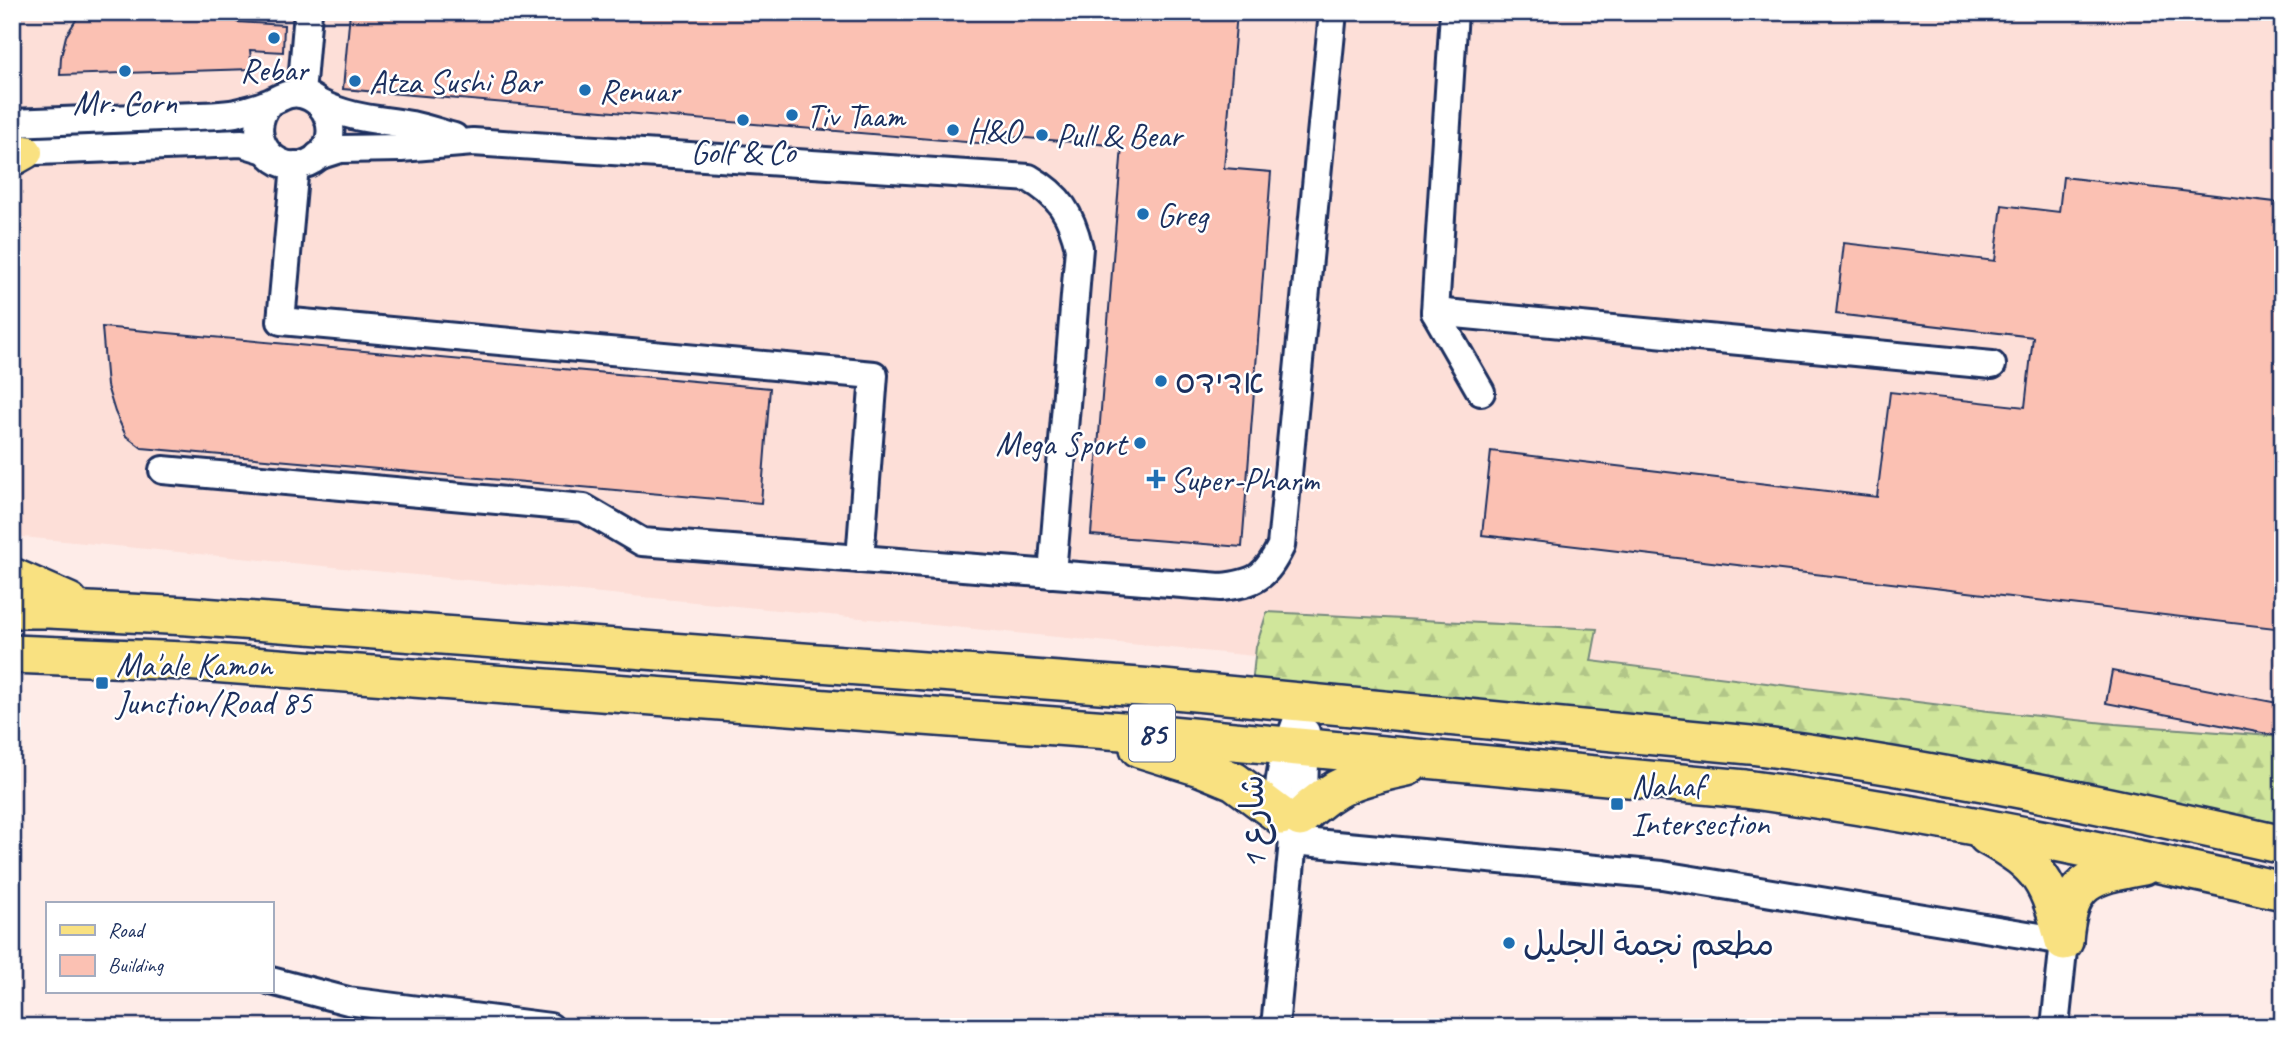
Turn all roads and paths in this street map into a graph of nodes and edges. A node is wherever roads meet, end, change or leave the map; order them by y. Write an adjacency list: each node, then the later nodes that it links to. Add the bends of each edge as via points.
1 (308, 12): 4 (street)
2 (1333, 12): 16 (street, via 1281,546 1271,566 1249,583 1221,587)
3 (1454, 12): 11 (street)
4 (310, 98): 5 (street, via 288,94); 7 (street, via 351,117 413,126); 10 (street, via 328,116 330,135 326,147)
5 (269, 103): 6 (street, via 231,113); 8 (street, via 259,123)
6 (12, 123)
7 (473, 142): 10 (street, via 340,149); 16 (street, via 1029,178 1047,188 1073,224 1079,247)
8 (265, 150): 9 (street, via 242,143); 10 (street, via 277,161)
9 (17, 155)
10 (307, 161): 15 (street, via 281,321 874,375)
11 (1435, 312): 12 (street); 13 (street)
12 (1992, 365)
13 (1481, 392)
14 (163, 470): 15 (street, via 584,508 642,542)
15 (860, 559): 16 (street)
16 (1052, 574)
17 (12, 577): 19 (highway)
18 (12, 609): 19 (highway, 85)
19 (93, 611): 21 (highway, 85)
20 (12, 654): 22 (highway, 85, via 199,662)
21 (1304, 702): 23 (street, شارع 1); 27 (highway, 85, via 1849,757)
22 (1071, 727): 23 (highway, 85); 26 (highway, via 1200,766 1234,781)
23 (1297, 747): 24 (highway, 85); 26 (street, شارع 1, via 1280,783)
24 (1437, 760): 25 (highway, 85, via 1745,789); 26 (highway, via 1361,777 1336,788)
25 (1964, 824): 28 (highway, 85); 30 (highway, via 2011,849 2037,871 2052,897)
26 (1292, 825): 30 (street, via 1662,875); 33 (street, شارع 1)
27 (2283, 845)
28 (2156, 863): 29 (highway, 85); 30 (highway, via 2102,873 2087,882 2066,913)
29 (2283, 891)
30 (2063, 941): 34 (street)
31 (273, 982): 32 (street, via 348,1001)
32 (550, 1027)
33 (1275, 1027)
34 (2055, 1027)

